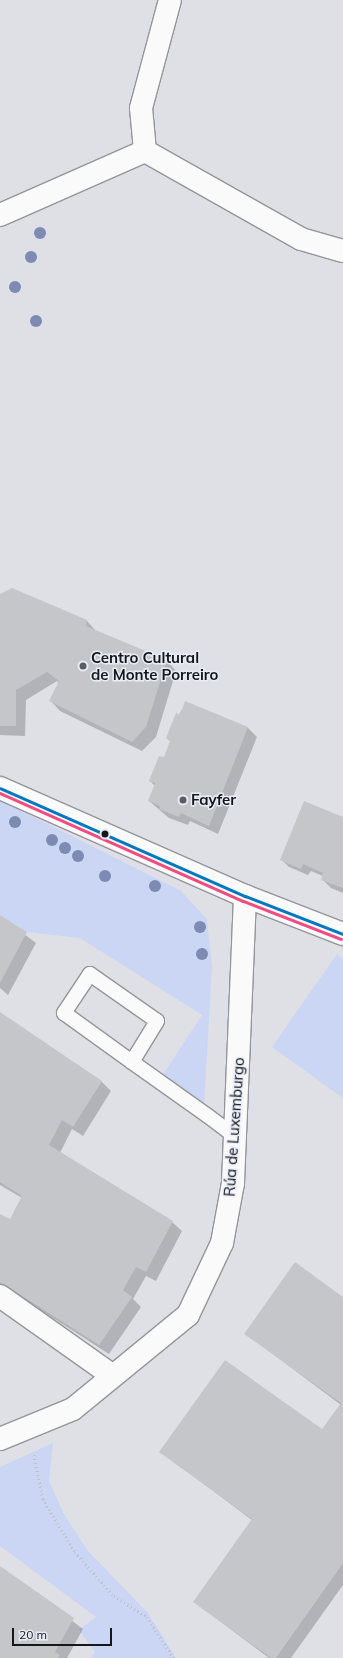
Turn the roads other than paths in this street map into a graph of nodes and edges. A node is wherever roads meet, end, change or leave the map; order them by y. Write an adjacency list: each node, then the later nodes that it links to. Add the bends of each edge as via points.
1 (170, 0): 2 (street, via 141,108)
2 (145, 151): 3 (street); 4 (street, via 301,239)
3 (0, 214)
4 (343, 252)
5 (0, 788): 6 (street)
6 (245, 896): 7 (street); 9 (street, Rúa de Luxemburgo)
7 (343, 934)
8 (132, 1062): 8 (lane, via 64,1013 90,974 158,1021); 9 (lane)
9 (235, 1136): 11 (street, Rúa de Luxemburgo, via 233,1183 222,1243 188,1315)
10 (0, 1296): 11 (street)
11 (114, 1376): 12 (street, Rúa de Luxemburgo, via 73,1409)
12 (0, 1439)

